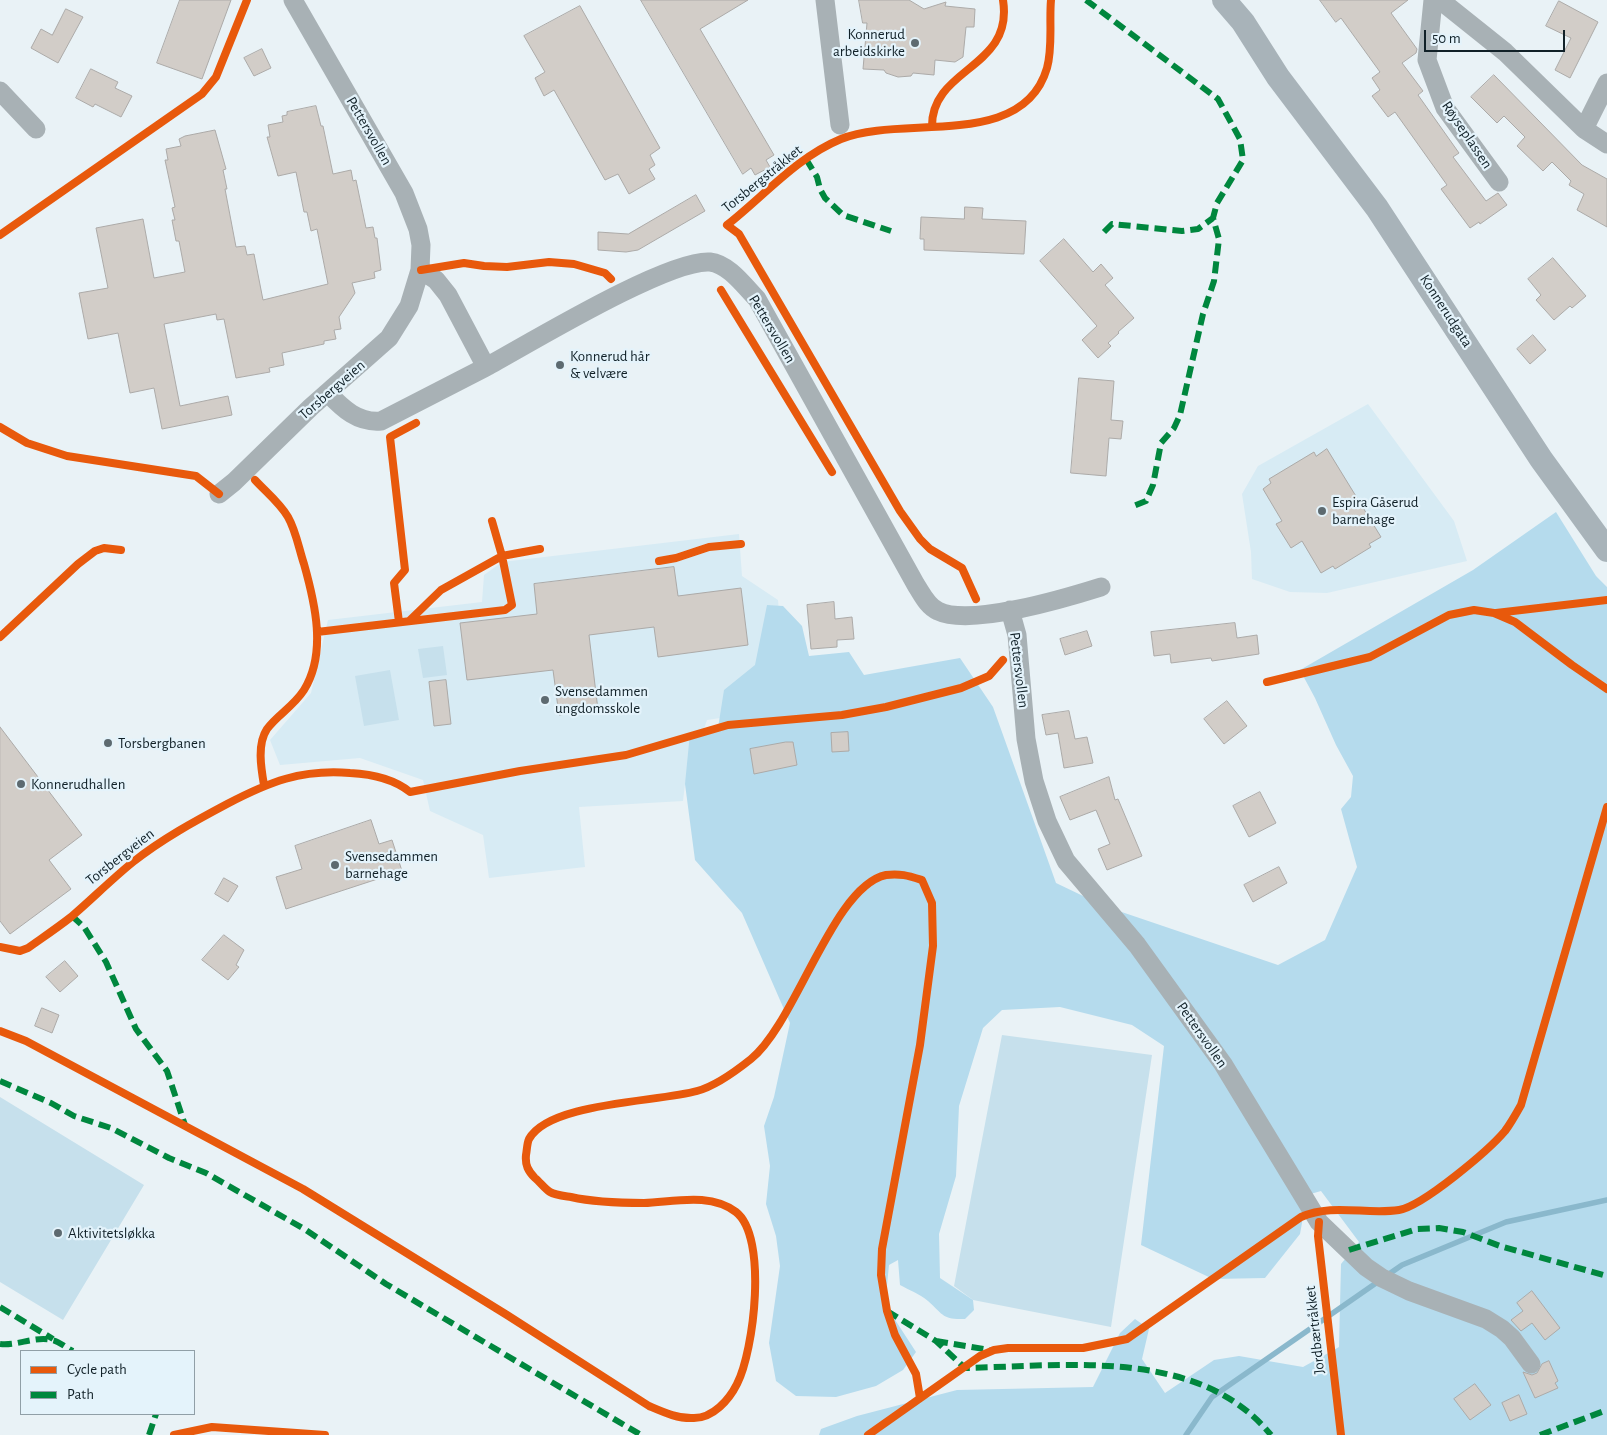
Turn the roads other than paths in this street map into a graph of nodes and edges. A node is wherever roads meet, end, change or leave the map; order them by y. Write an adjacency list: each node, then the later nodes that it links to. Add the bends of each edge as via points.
1 (292, 0): 15 (street, Pettersvollen, via 404,193 418,229)
2 (825, 0): 10 (street)
3 (1206, 0): 7 (main road, Konnerudgata)
4 (1224, 0): 7 (main road, Konnerudgata, via 1243,22)
5 (1433, 0): 14 (street, Røyseplassen, via 1427,60 1446,108)
6 (1440, 0): 12 (street, via 1505,52)
7 (1278, 77): 19 (main road, Konnerudgata, via 1377,208 1541,459)
8 (1607, 82): 12 (street)
9 (0, 91): 11 (street)
10 (840, 125)
11 (36, 128)
12 (1584, 129): 13 (street)
13 (1607, 144)
14 (1499, 182)
15 (420, 270): 16 (street, via 436,280 448,295); 17 (street, Torsbergveien, via 413,298 400,324 375,352)
16 (486, 366): 17 (street, Pettersvollen, via 381,422 354,416); 21 (street, Pettersvollen, via 633,288 686,265 715,264 732,274 757,300 926,601 939,612 965,617)
17 (328, 393): 18 (street, Torsbergveien)
18 (219, 494)
19 (1607, 550)
20 (1101, 587): 21 (street, Pettersvollen)
21 (1010, 610): 22 (street, Pettersvollen, via 1017,635 1026,739 1034,781 1047,821 1066,862 1137,945 1223,1064 1319,1222 1382,1278 1486,1319 1502,1329)
22 (1531, 1364)

